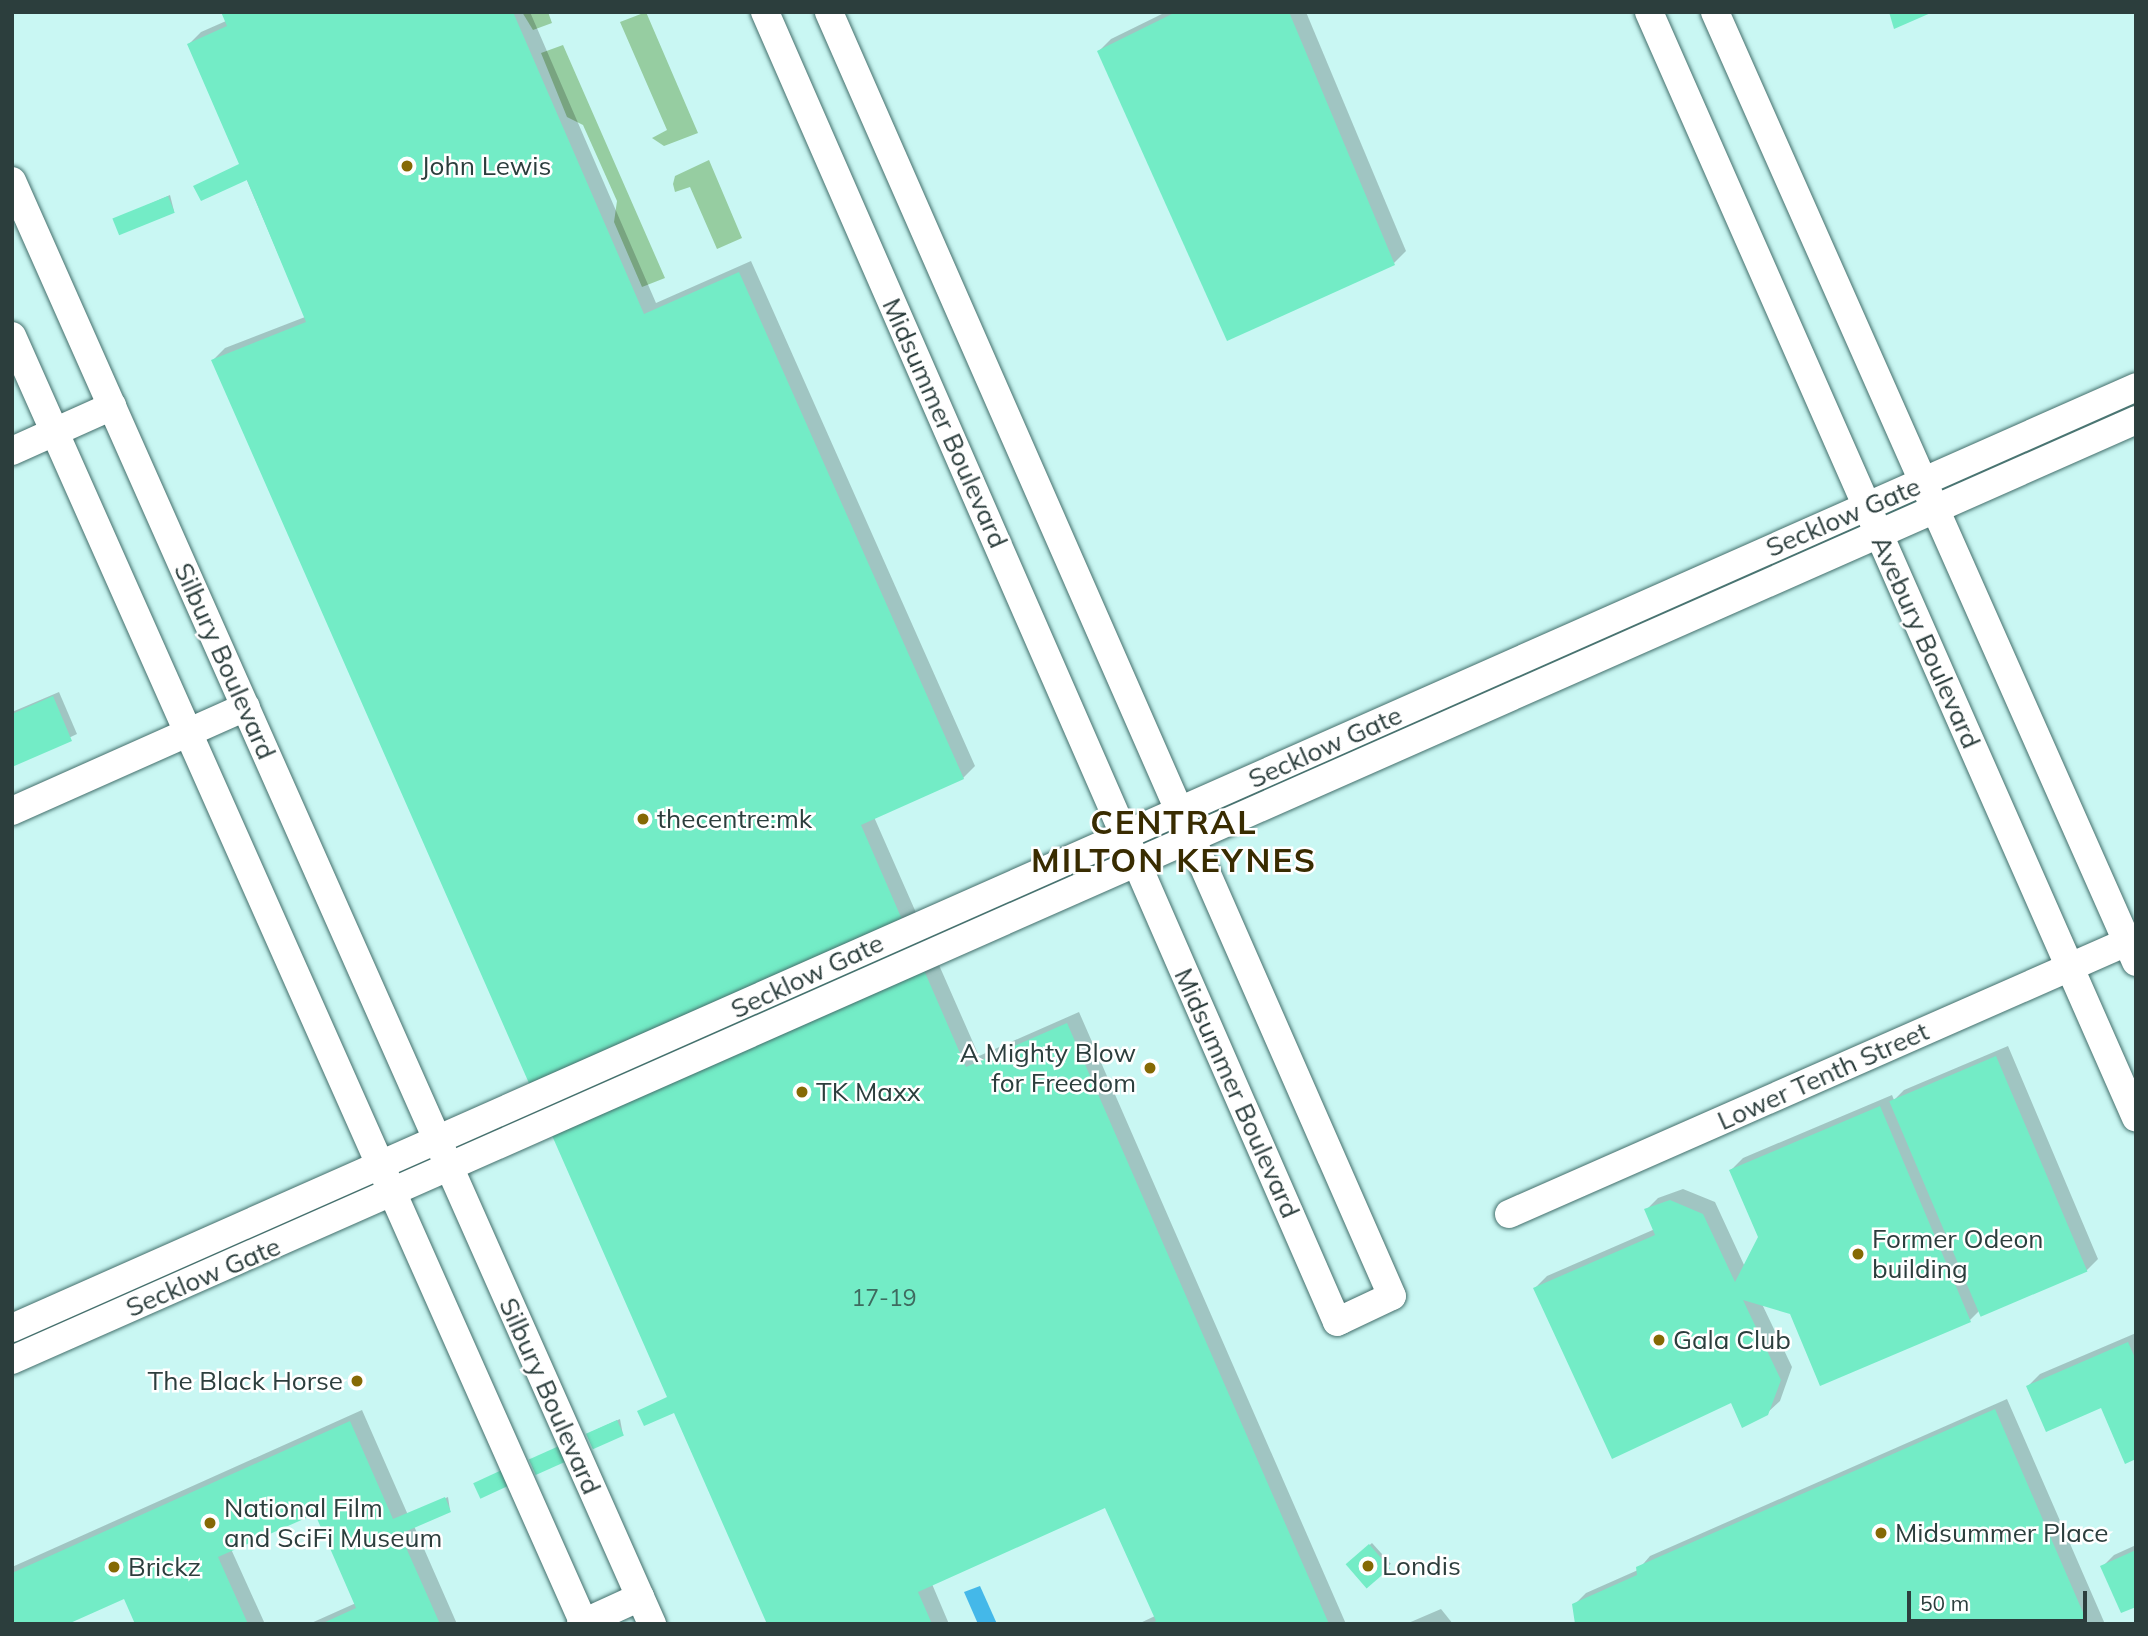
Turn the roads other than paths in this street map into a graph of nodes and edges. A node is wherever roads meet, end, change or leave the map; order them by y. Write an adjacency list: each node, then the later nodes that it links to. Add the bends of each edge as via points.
1 (765, 12): 19 (street, Midsummer Boulevard)
2 (829, 12): 18 (street)
3 (1649, 12): 13 (street, Avebury Boulevard)
4 (1715, 12): 12 (street)
5 (12, 181): 8 (street, Silbury Boulevard)
6 (12, 336): 10 (street)
7 (2136, 387): 12 (street, Secklow Gate)
8 (112, 406): 10 (street); 15 (street, Silbury Boulevard)
9 (2136, 420): 12 (street, Secklow Gate)
10 (55, 432): 11 (street); 16 (street)
11 (12, 451)
12 (1931, 495): 13 (street, Secklow Gate); 14 (street, Secklow Gate); 22 (street)
13 (1867, 508): 14 (street, Avebury Boulevard); 18 (street, Secklow Gate)
14 (1878, 535): 20 (street, Secklow Gate); 23 (street, Avebury Boulevard)
15 (246, 707): 16 (street); 25 (street, Silbury Boulevard)
16 (188, 732): 17 (street); 26 (street)
17 (12, 810)
18 (1180, 811): 19 (street, Secklow Gate); 20 (street)
19 (1124, 835): 21 (street, Midsummer Boulevard); 25 (street, Secklow Gate)
20 (1193, 840): 21 (street, Secklow Gate); 21 (street, Midsummer Boulevard, via 1392,1296 1337,1322)
21 (1137, 863): 27 (street, Secklow Gate)
22 (2133, 947): 23 (street, Lower Tenth Street)
23 (2069, 967): 24 (street, Avebury Boulevard); 29 (street, Lower Tenth Street)
24 (2136, 1118)
25 (438, 1141): 26 (street, Secklow Gate); 27 (street, Silbury Boulevard)
26 (381, 1167): 28 (street); 30 (street, Secklow Gate)
27 (449, 1168): 28 (street, Secklow Gate); 32 (street, Silbury Boulevard)
28 (393, 1194): 31 (street, Secklow Gate); 33 (street)
29 (1509, 1214)
30 (12, 1328)
31 (12, 1360)
32 (640, 1597): 33 (street); 34 (street, Silbury Boulevard)
33 (583, 1623)
34 (652, 1624)

